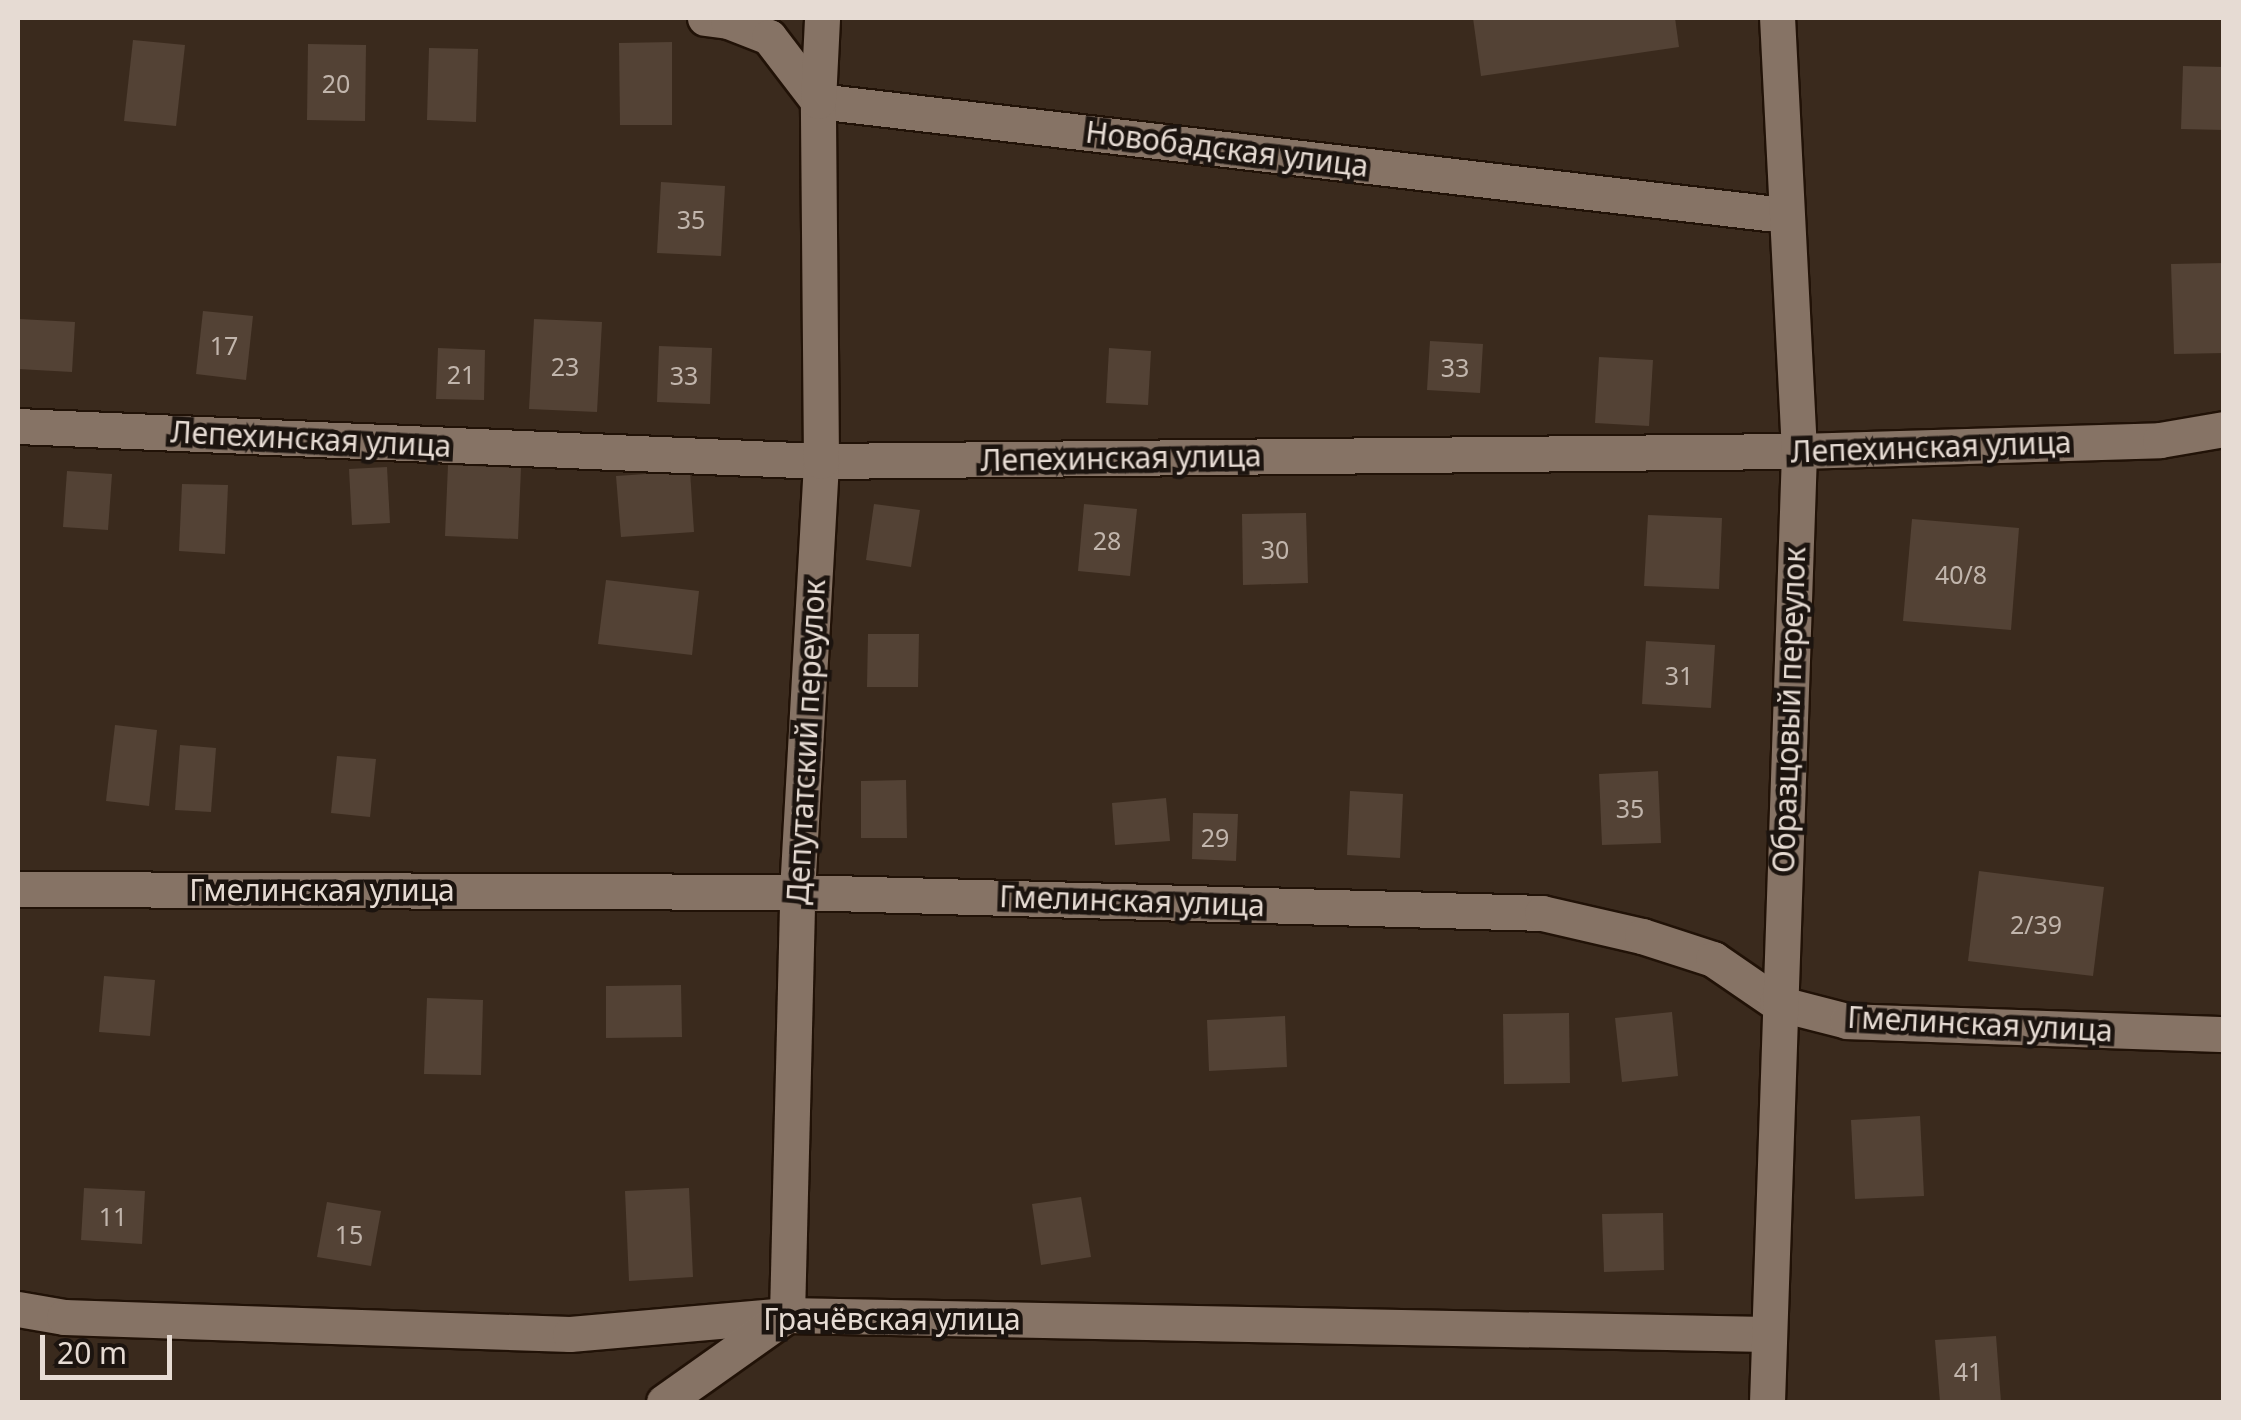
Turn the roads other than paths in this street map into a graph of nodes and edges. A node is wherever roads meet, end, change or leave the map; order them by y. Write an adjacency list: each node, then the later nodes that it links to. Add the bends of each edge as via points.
1 (705, 18): 4 (street, via 769,37)
2 (822, 18): 4 (street, Депутатский переулок)
3 (1777, 18): 5 (street, Образцовый переулок)
4 (818, 101): 5 (street, Новобадская улица); 9 (street, Депутатский переулок)
5 (1784, 215): 8 (street, Образцовый переулок)
6 (18, 426): 9 (street, Лепехинская улица)
7 (2224, 429): 8 (street, Лепехинская улица, via 2160,440)
8 (1799, 451): 9 (street, Лепехинская улица); 12 (street, Образцовый переулок)
9 (821, 462): 11 (street, Депутатский переулок)
10 (18, 889): 11 (street, Гмелинская улица)
11 (796, 892): 12 (street, Гмелинская улица, via 1542,913 1714,960); 15 (street, Депутатский переулок)
12 (1777, 1002): 13 (street, Гмелинская улица, via 1847,1021); 16 (street, Образцовый переулок)
13 (2224, 1034)
14 (18, 1310): 15 (street, Грачёвская улица, via 570,1334)
15 (787, 1315): 16 (street, Грачёвская улица); 17 (street)
16 (1768, 1334): 18 (street, Образцовый переулок)
17 (664, 1402)
18 (1766, 1402)

